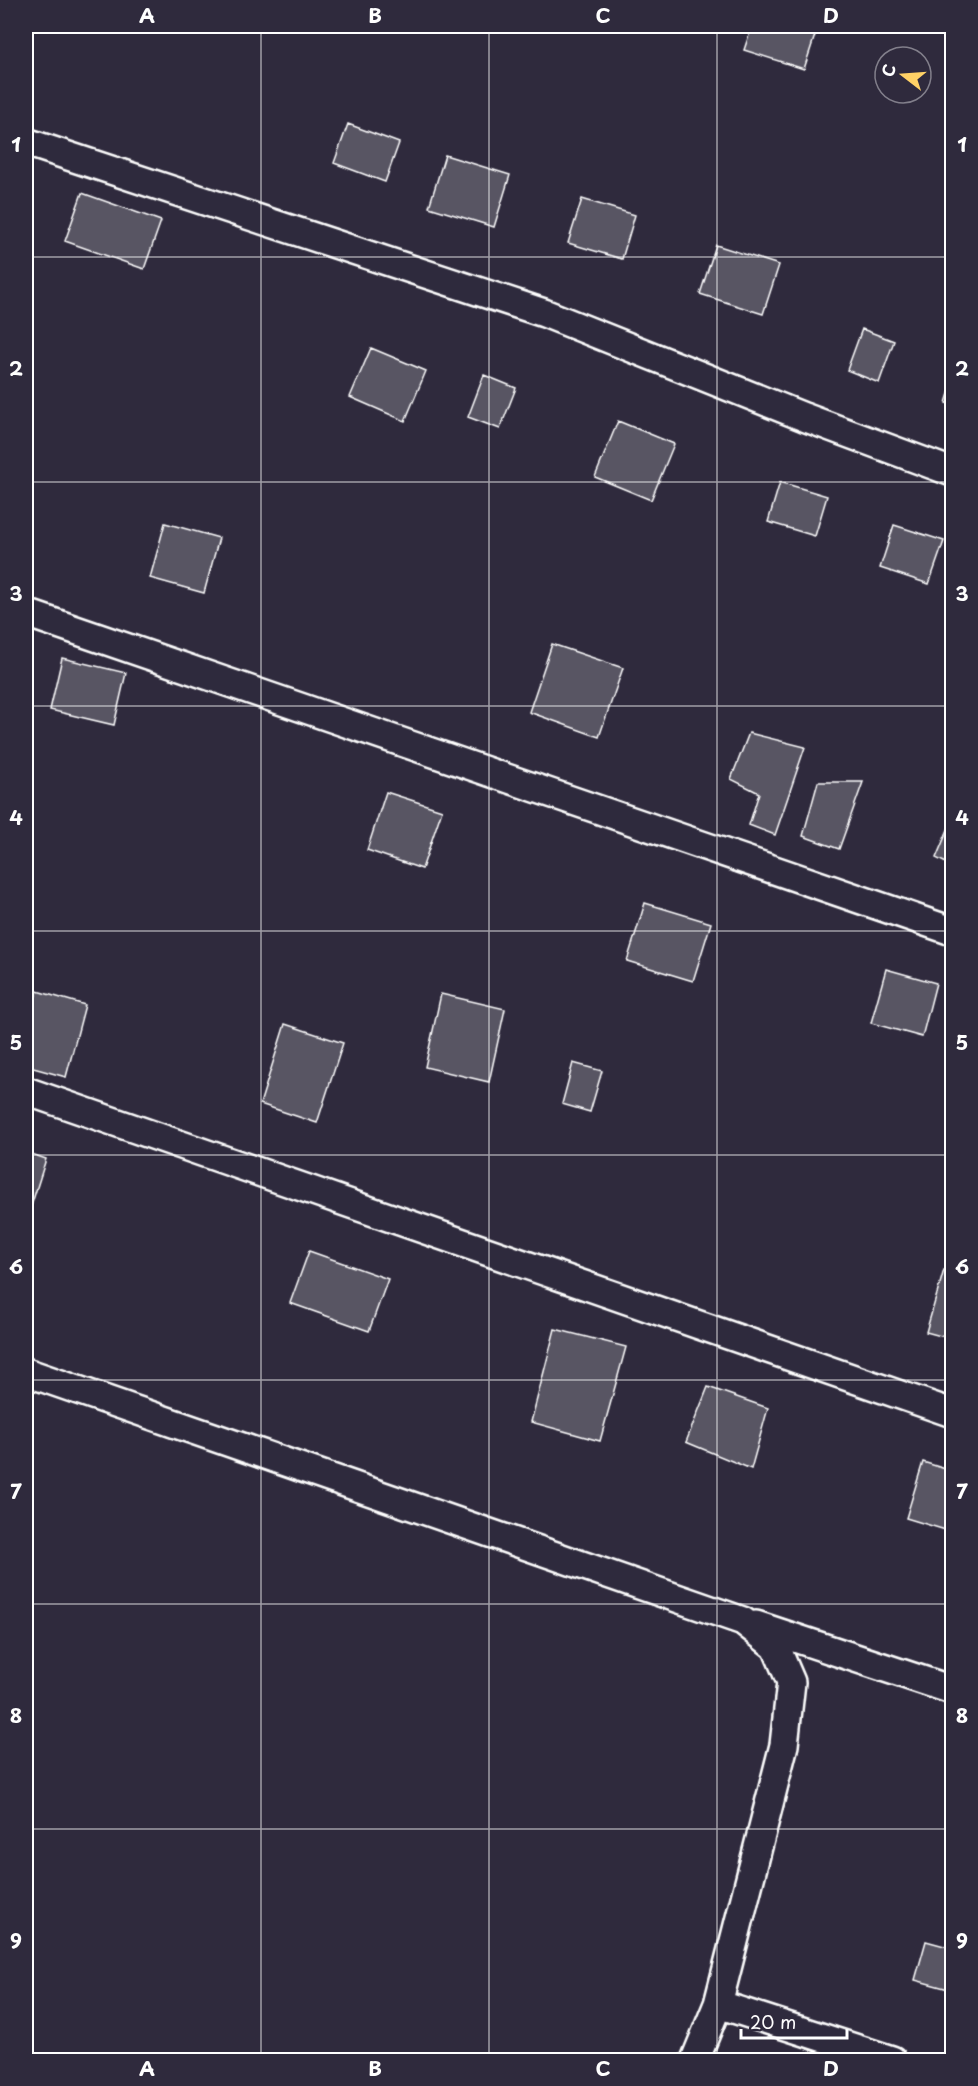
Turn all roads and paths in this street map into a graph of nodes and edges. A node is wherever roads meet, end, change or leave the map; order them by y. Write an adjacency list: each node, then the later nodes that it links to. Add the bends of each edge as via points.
1 (26, 142): 2 (street, via 544,313)
2 (952, 472)
3 (26, 613): 4 (street)
4 (952, 931)
5 (26, 1091): 7 (street)
6 (26, 1372): 8 (street)
7 (952, 1413)
8 (743, 1621): 9 (street); 10 (street, via 776,1647 791,1682 784,1745)
9 (952, 1690)
10 (718, 2004): 11 (street); 12 (street)
11 (695, 2061)
12 (892, 2061)

